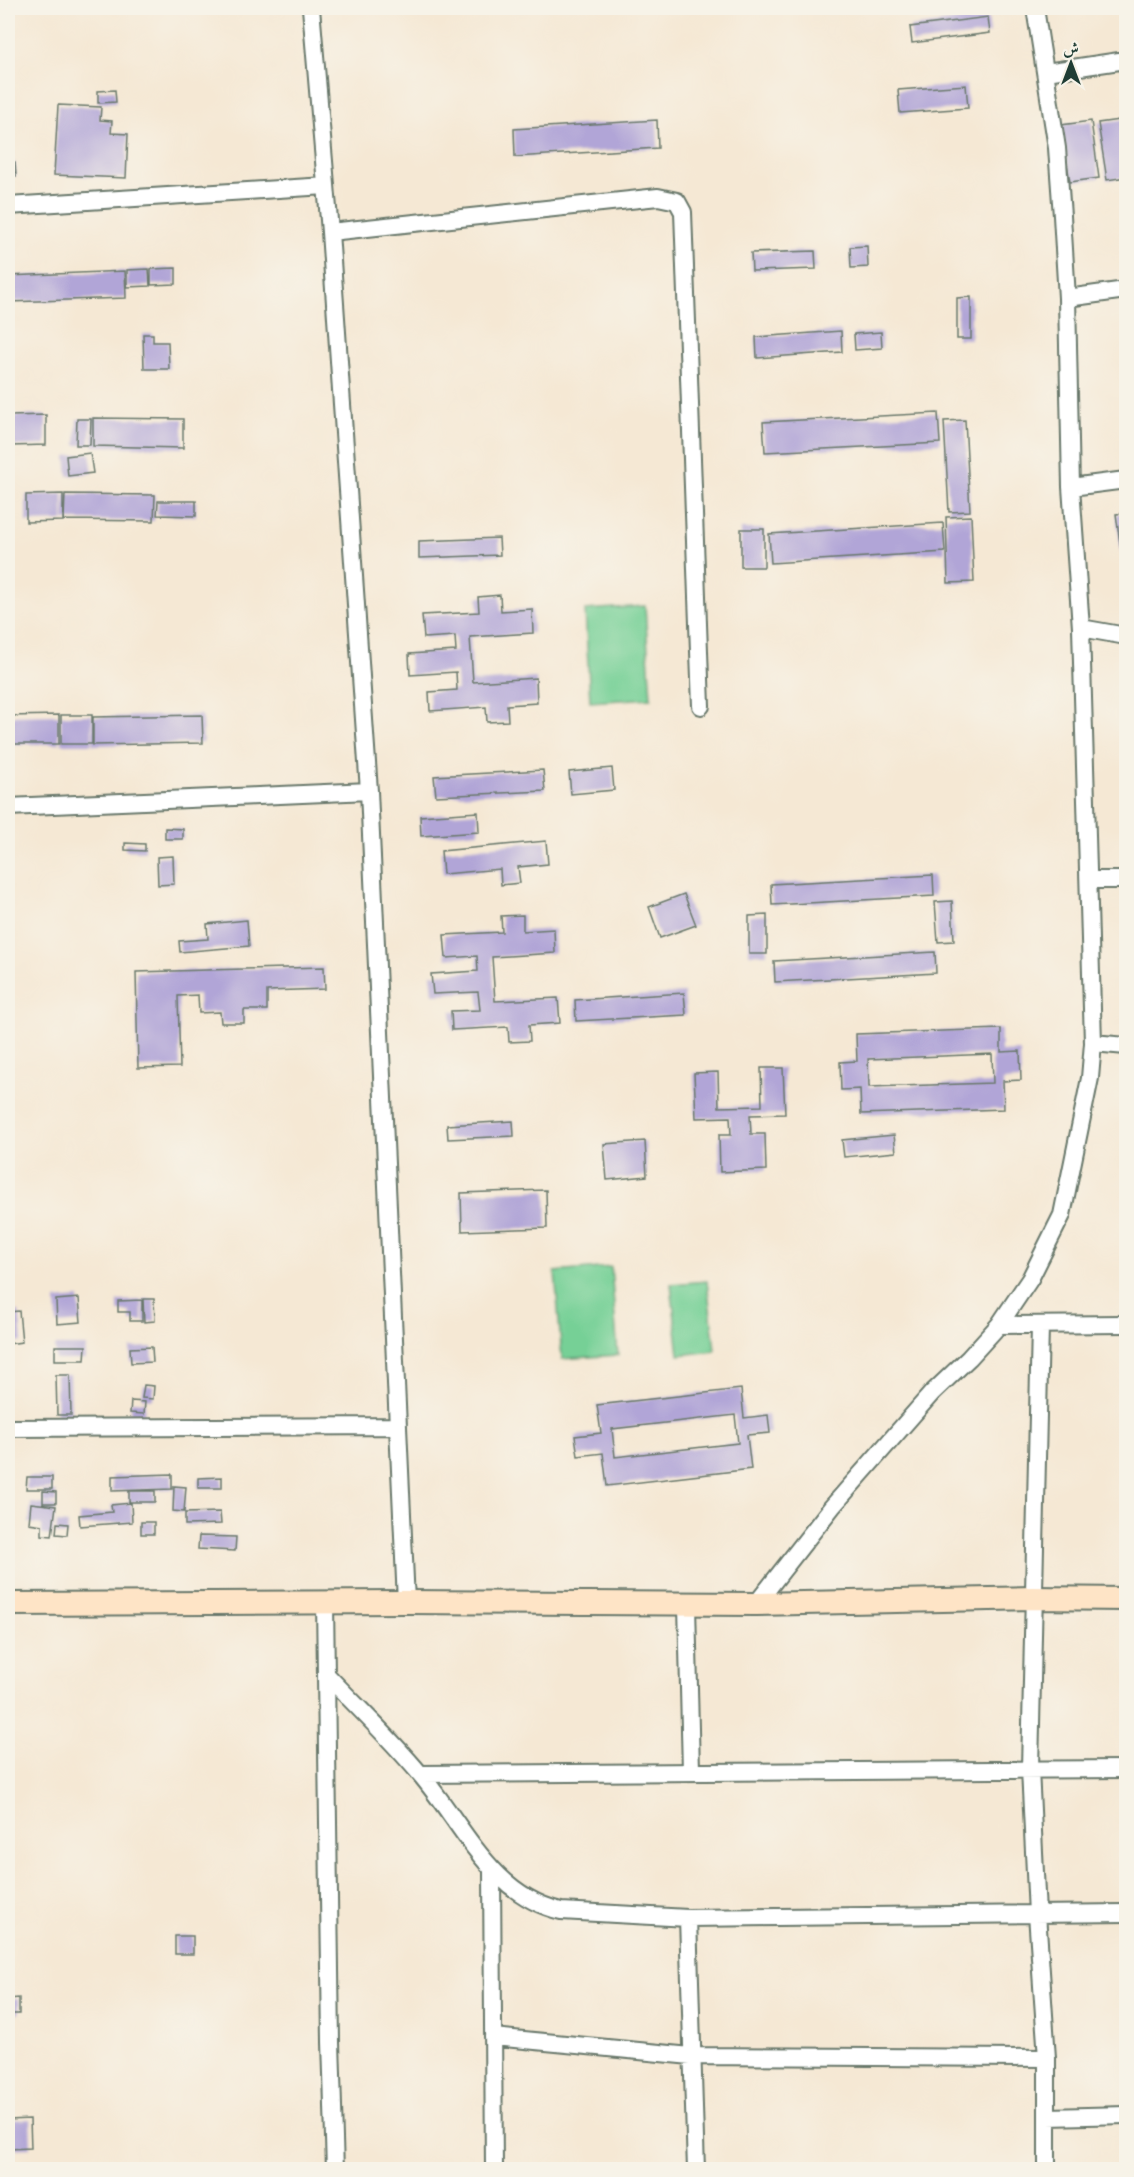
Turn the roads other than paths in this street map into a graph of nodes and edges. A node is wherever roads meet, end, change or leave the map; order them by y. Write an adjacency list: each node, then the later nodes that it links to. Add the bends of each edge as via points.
1 (311, 8): 5 (street)
2 (1035, 8): 4 (street)
3 (1126, 60): 4 (street)
4 (1046, 72): 9 (street, via 1057,148)
5 (326, 186): 6 (street); 7 (street)
6 (8, 206)
7 (330, 232): 14 (street, via 658,197 677,201 683,212); 15 (street)
8 (1126, 290): 9 (street)
9 (1067, 298): 11 (street)
10 (1126, 480): 11 (street)
11 (1071, 487): 12 (street)
12 (1081, 628): 13 (street); 17 (street)
13 (1126, 636)
14 (701, 706)
15 (369, 791): 16 (street); 24 (street)
16 (8, 807)
17 (1089, 880): 18 (street); 19 (street)
18 (1126, 880)
19 (1094, 1043): 20 (street); 22 (street, via 1062,1215 1030,1279)
20 (1126, 1046)
21 (1126, 1324): 23 (street)
22 (999, 1325): 23 (street); 31 (street, via 932,1393 832,1507)
23 (1040, 1326): 26 (street)
24 (398, 1426): 25 (street); 29 (street)
25 (8, 1428)
26 (1033, 1598): 27 (street); 31 (street); 34 (street)
27 (1126, 1599)
28 (325, 1602): 29 (street); 30 (street); 33 (street)
29 (406, 1602): 32 (street)
30 (8, 1604)
31 (756, 1604): 32 (street)
32 (687, 1605): 36 (street)
33 (326, 1674): 37 (street); 47 (street)
34 (1030, 1769): 35 (street); 36 (street); 40 (street)
35 (1126, 1769)
36 (692, 1771): 37 (street)
37 (421, 1774): 38 (street)
38 (492, 1870): 41 (street, via 525,1898 543,1907); 42 (street)
39 (1126, 1913): 40 (street)
40 (1037, 1914): 41 (street); 44 (street)
41 (688, 1918): 43 (street)
42 (493, 2037): 43 (street); 48 (street)
43 (692, 2056): 44 (street); 49 (street)
44 (1047, 2058): 46 (street)
45 (1126, 2115): 46 (street)
46 (1048, 2117): 50 (street)
47 (335, 2169)
48 (494, 2169)
49 (696, 2169)
50 (1047, 2169)

